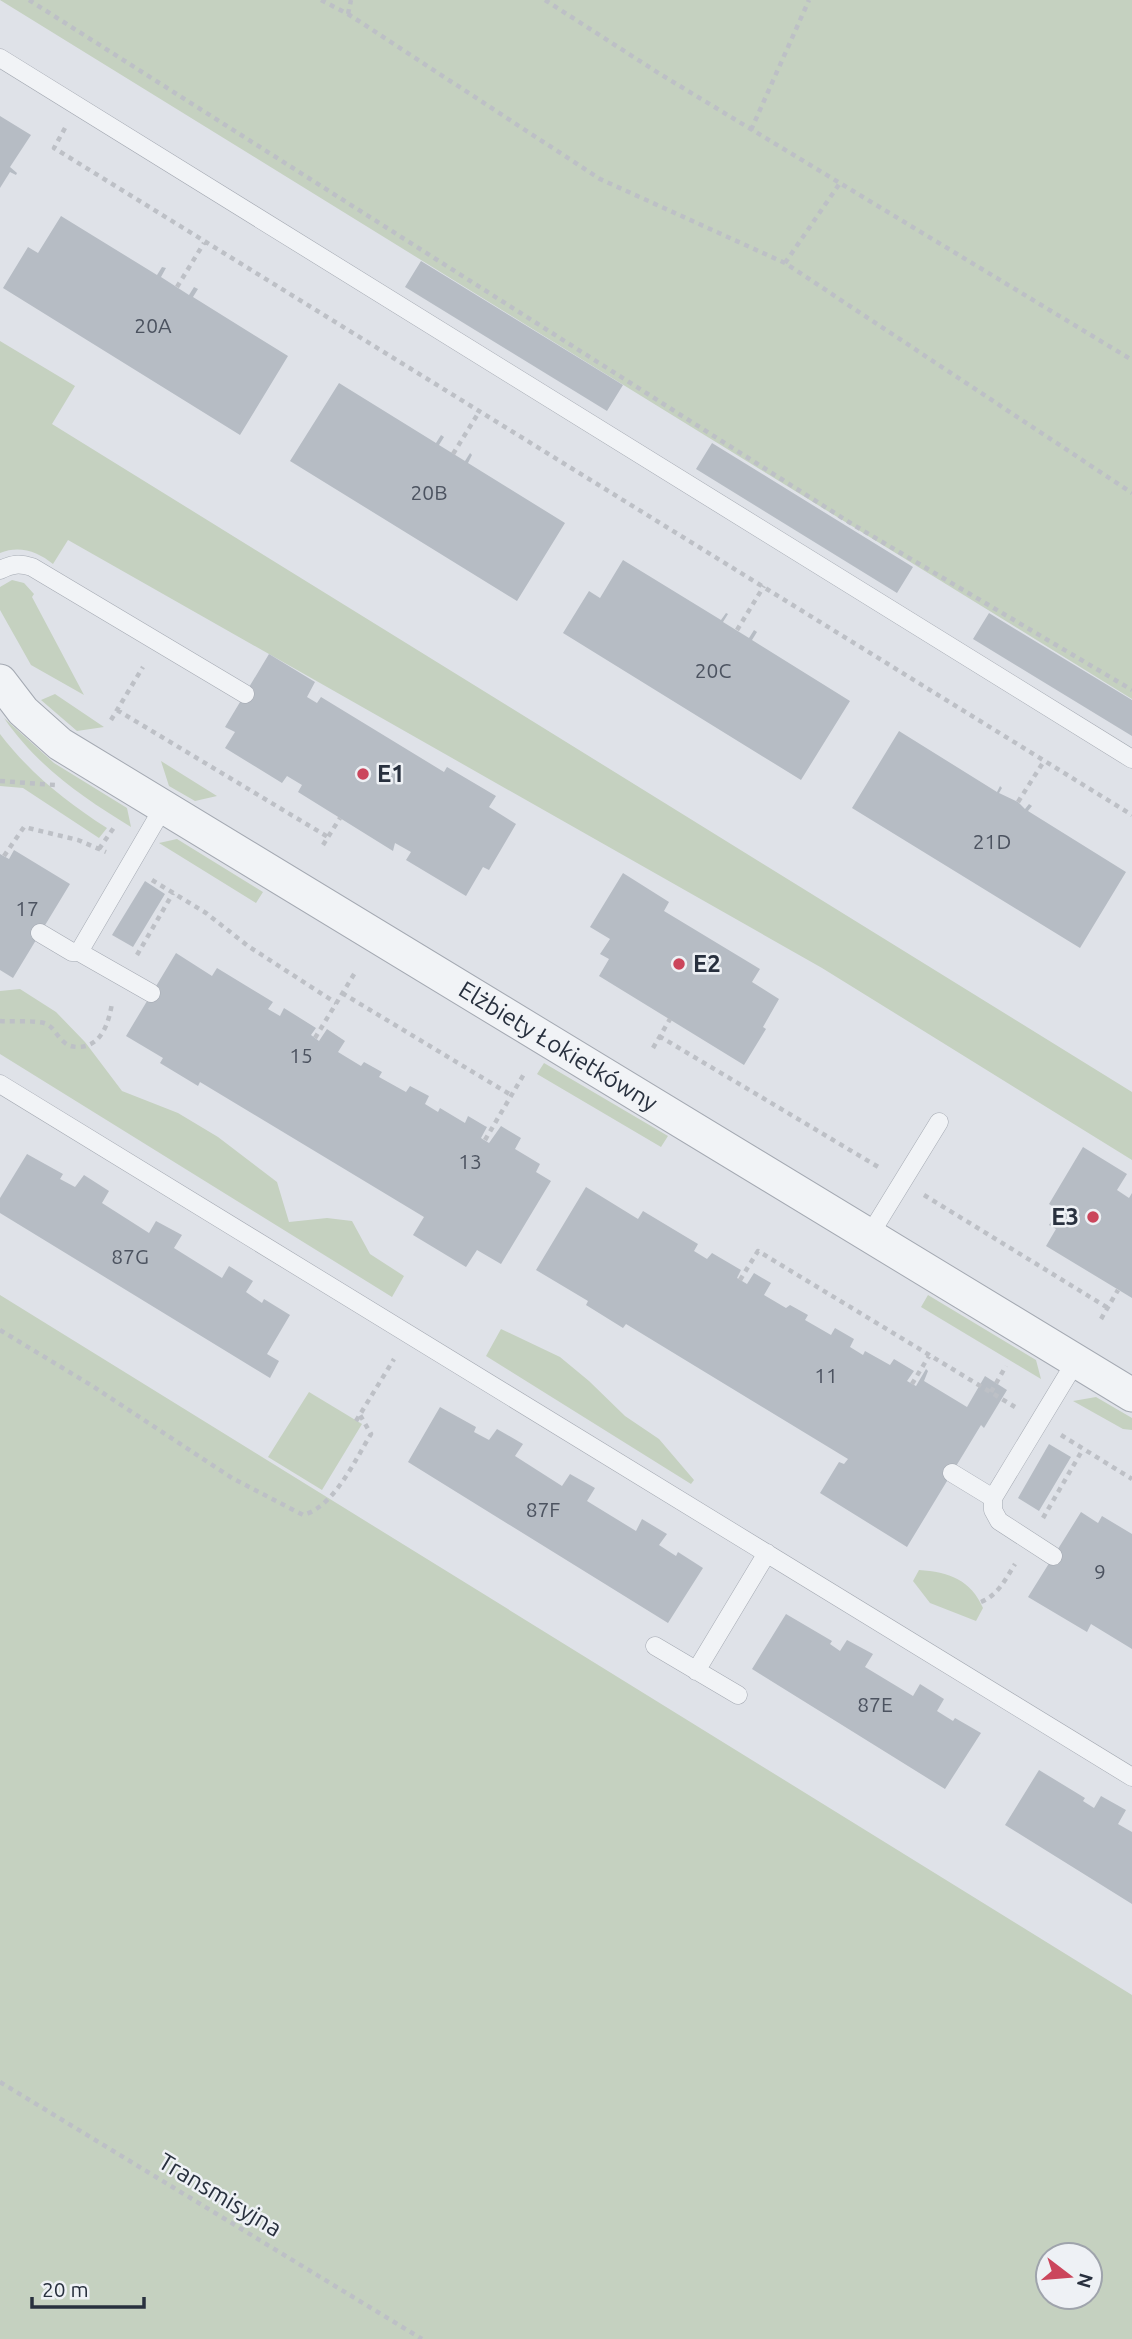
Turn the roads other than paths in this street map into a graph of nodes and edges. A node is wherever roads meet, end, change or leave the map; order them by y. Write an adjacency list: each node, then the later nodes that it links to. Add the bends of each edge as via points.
1 (0, 58): 5 (lane)
2 (0, 570): 4 (lane, via 10,565 32,567)
3 (0, 681): 6 (street, Elżbiety Łokietkówny, via 23,711 60,744)
4 (245, 694)
5 (1132, 759)
6 (163, 808): 8 (lane); 12 (street, Elżbiety Łokietkówny)
7 (40, 933): 8 (lane, via 72,953)
8 (79, 952): 9 (lane)
9 (151, 993)
10 (0, 1084): 17 (lane)
11 (939, 1122): 12 (lane)
12 (869, 1236): 13 (street, Elżbiety Łokietkówny)
13 (1076, 1361): 14 (street, Elżbiety Łokietkówny); 16 (lane)
14 (1132, 1395)
15 (952, 1473): 16 (lane)
16 (993, 1499): 18 (lane, via 999,1521)
17 (767, 1553): 20 (lane); 22 (lane)
18 (1053, 1556)
19 (655, 1646): 20 (lane)
20 (696, 1671): 21 (lane)
21 (738, 1695)
22 (1132, 1777)

